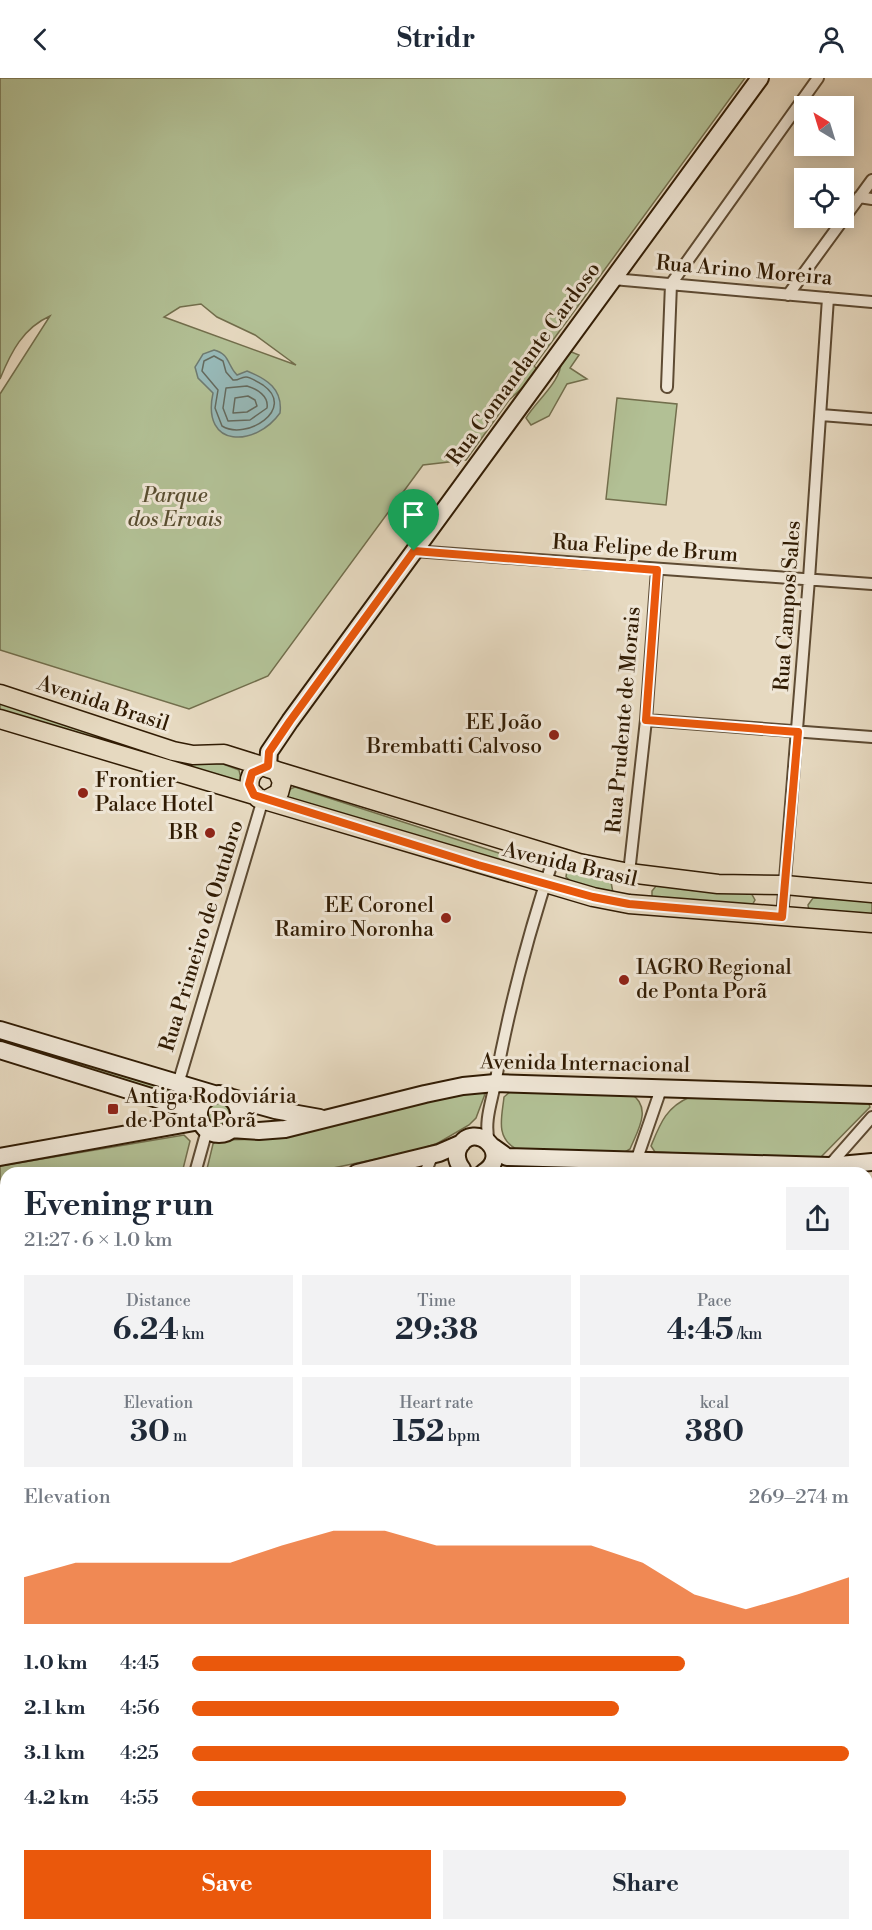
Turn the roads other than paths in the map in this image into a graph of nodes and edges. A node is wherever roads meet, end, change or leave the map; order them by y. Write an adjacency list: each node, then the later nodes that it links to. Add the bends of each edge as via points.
1 (760, 78): 6 (main road, Rua Comandante Cardoso)
2 (818, 78): 7 (street)
3 (872, 180): 4 (street)
4 (859, 197): 5 (street); 8 (street)
5 (872, 199)
6 (613, 279): 7 (street, Rua Arino Moreira); 14 (main road, Rua Comandante Cardoso)
7 (671, 284): 8 (street, Rua Arino Moreira); 11 (street)
8 (788, 295): 9 (street, Rua Arino Moreira)
9 (828, 298): 10 (street, Rua Arino Moreira); 12 (street, Rua Campos Sales)
10 (872, 302)
11 (667, 387)
12 (821, 415): 13 (street); 16 (street, Rua Campos Sales)
13 (872, 418)
14 (414, 551): 15 (street, Rua Felipe de Brum); 23 (main road, Rua Comandante Cardoso, via 269,752)
15 (657, 570): 16 (street, Rua Felipe de Brum); 20 (street, Rua Prudente de Morais)
16 (810, 579): 17 (street, Rua Felipe de Brum); 21 (street, Rua Campos Sales)
17 (872, 584)
18 (0, 694): 23 (main road, Avenida Brasil, via 173,751 224,754)
19 (0, 719): 24 (main road, Avenida Brasil)
20 (646, 720): 21 (street); 26 (street, Rua Prudente de Morais)
21 (798, 732): 22 (street); 28 (street, Rua Campos Sales)
22 (872, 737)
23 (269, 768): 24 (main road, via 252,773 250,778 250,790); 24 (main road, via 281,776 282,788 274,797); 25 (main road, Avenida Brasil)
24 (262, 798): 27 (main road, Avenida Brasil); 35 (street, Rua Primeiro de Outubro)
25 (554, 857): 26 (main road, Avenida Brasil); 27 (street)
26 (629, 873): 28 (main road, Avenida Brasil, via 718,884)
27 (546, 885): 30 (main road, Avenida Brasil, via 629,904); 34 (street, via 513,993)
28 (785, 885): 29 (main road, Avenida Brasil); 30 (street, Rua Campos Sales)
29 (872, 893)
30 (782, 917): 31 (main road, Avenida Brasil)
31 (872, 922)
32 (0, 1030): 35 (main road)
33 (0, 1050): 41 (main road)
34 (495, 1083): 36 (main road, Avenida Internacional); 40 (main road, Avenida Internacional, via 463,1086); 42 (street)
35 (178, 1084): 38 (main road)
36 (662, 1086): 37 (main road, Avenida Internacional); 55 (street)
37 (872, 1095)
38 (222, 1096): 40 (main road); 41 (main road, via 204,1101); 43 (main road, via 238,1113)
39 (872, 1117): 56 (street)
40 (320, 1118): 43 (main road, Avenida Internacional, via 285,1129)
41 (202, 1121): 43 (main road, via 219,1133); 47 (main road); 49 (street)
42 (486, 1125): 44 (street); 45 (street)
43 (230, 1129)
44 (465, 1141): 45 (main road, via 479,1137); 46 (main road); 53 (main road, via 457,1154)
45 (491, 1145): 54 (main road)
46 (436, 1153): 50 (main road); 51 (street); 52 (main road)
47 (0, 1157)
48 (872, 1162): 57 (main road)
49 (196, 1167)
50 (381, 1167)
51 (428, 1167)
52 (459, 1167)
53 (463, 1167)
54 (493, 1167): 55 (main road)
55 (634, 1167)
56 (830, 1167)
57 (844, 1167)

